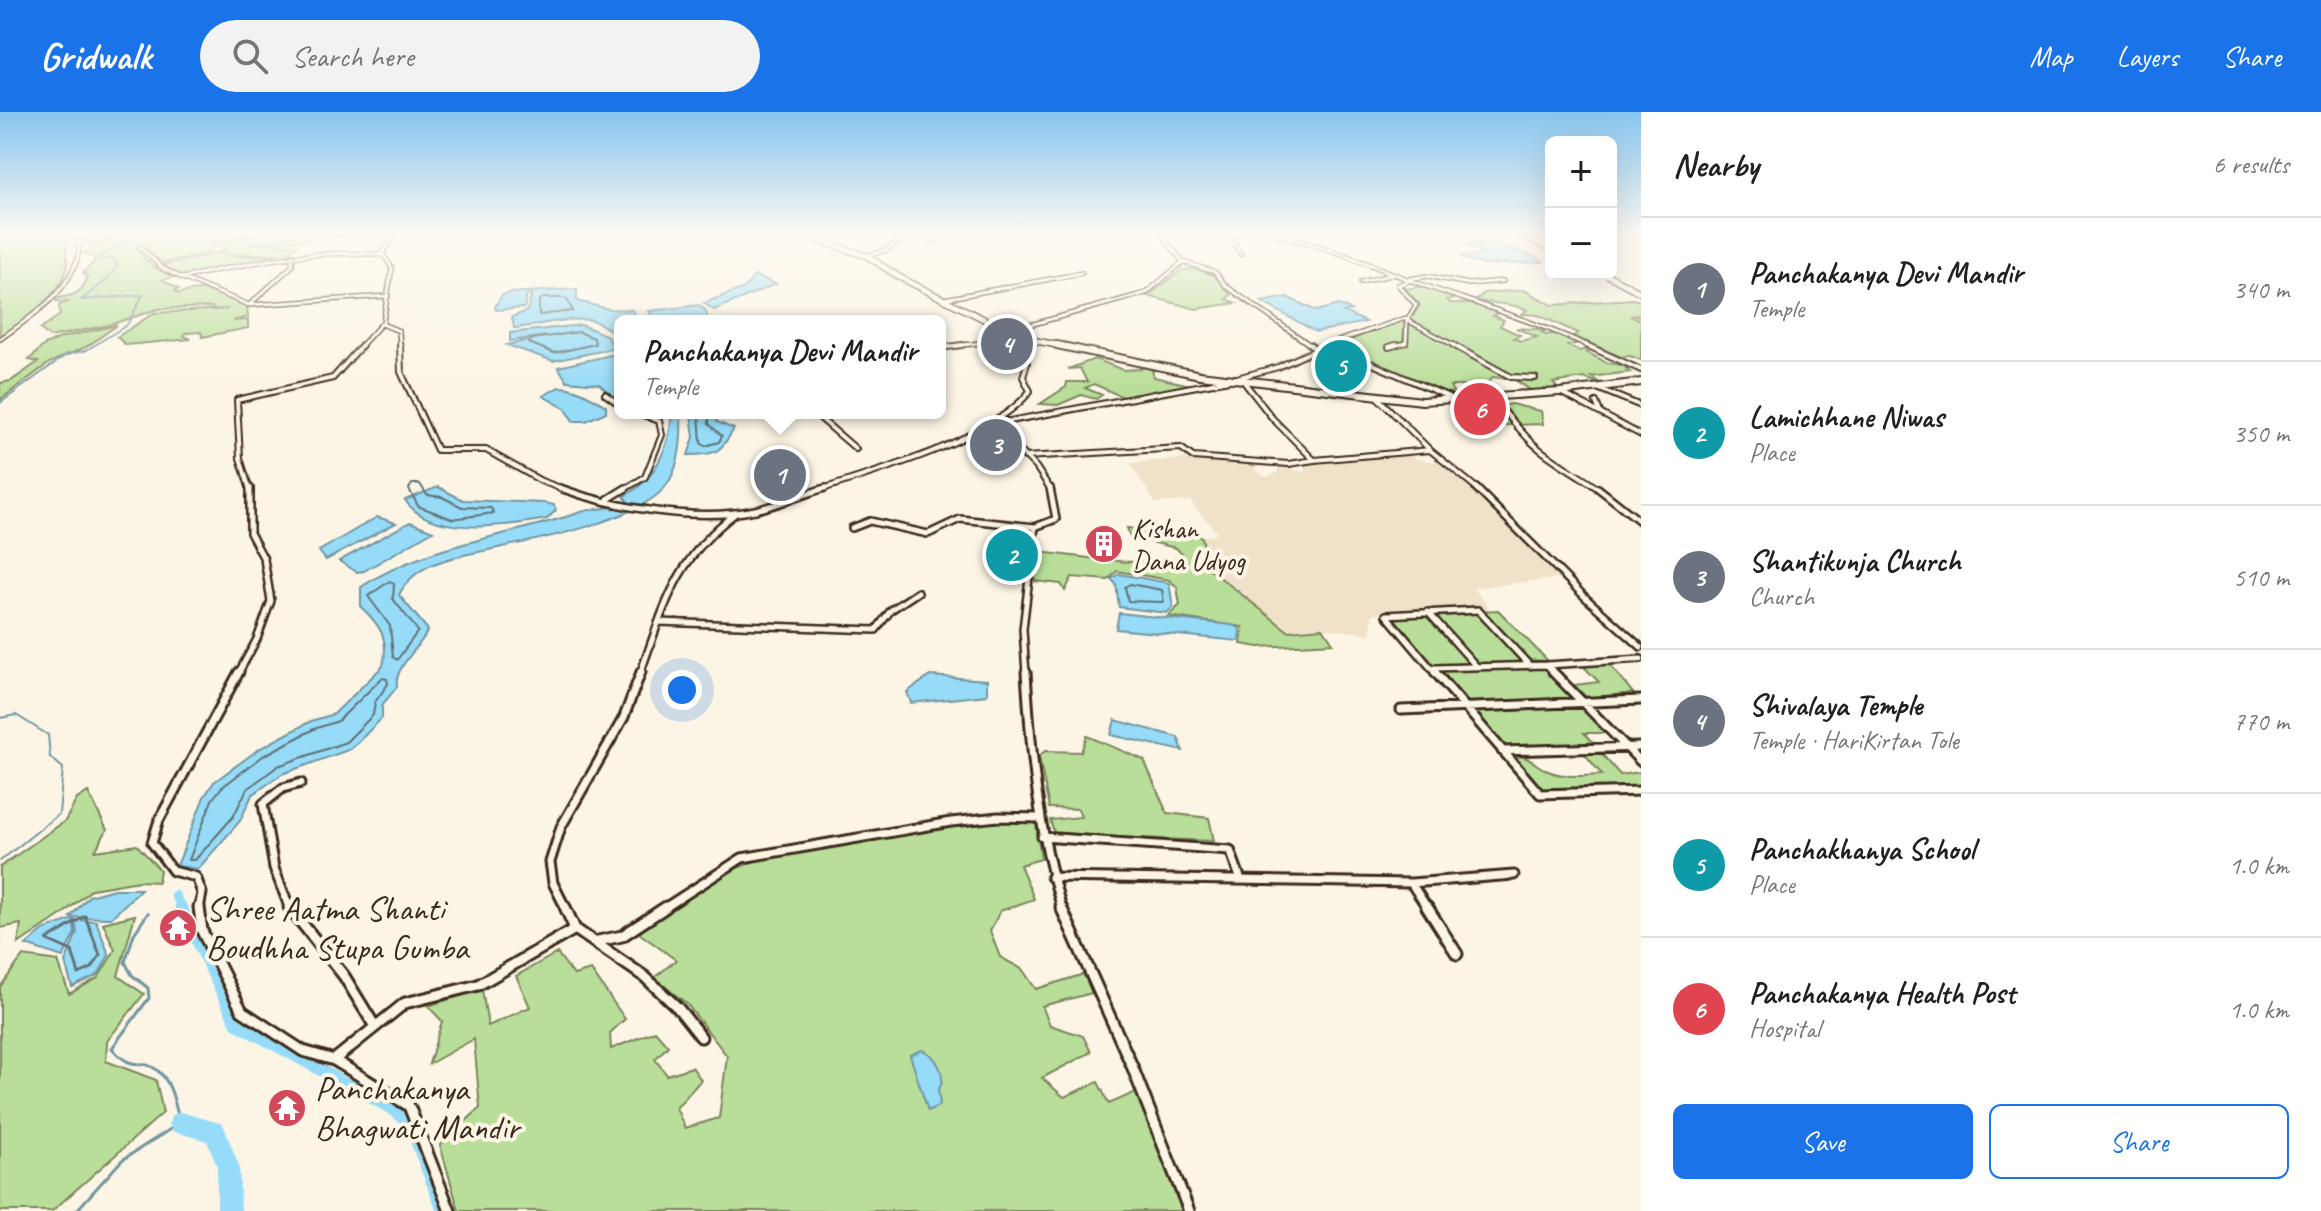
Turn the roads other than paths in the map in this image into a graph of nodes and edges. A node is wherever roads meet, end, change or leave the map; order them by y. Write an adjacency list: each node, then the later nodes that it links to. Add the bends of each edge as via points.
1 (62, 286): 18 (street)
2 (195, 286): 13 (street)
3 (267, 286): 13 (street)
4 (389, 286): 11 (street)
5 (921, 286): 12 (street)
6 (1011, 286): 12 (street)
7 (1154, 286): 16 (street, via 1146,293)
8 (1226, 286): 22 (street)
9 (1399, 286): 14 (street, via 1416,305)
10 (1431, 286): 23 (street, via 1528,319)
11 (388, 296): 13 (street); 15 (street)
12 (944, 299): 16 (street)
13 (249, 305)
14 (1407, 319): 19 (street); 21 (street, via 1406,343); 24 (street, via 1511,377)
15 (382, 324): 46 (street, via 399,331 401,372 437,450 486,450 541,481); 81 (street, via 328,381 237,400 240,458 250,489 250,533 264,559 271,601 257,639 159,820 152,843 173,871 196,877 202,931 242,1011 303,1051)
16 (1008, 331): 17 (street)
17 (1022, 338): 20 (street); 25 (street); 40 (street, via 1018,342 1027,355 1023,377 1030,391)
18 (0, 339)
19 (1331, 346): 22 (street); 33 (street)
20 (946, 347)
21 (1389, 347)
22 (1317, 350): 25 (street)
23 (1641, 370)
24 (1535, 378)
25 (1229, 380): 26 (street); 40 (street)
26 (1244, 382): 32 (street); 45 (street)
27 (1641, 382): 28 (street)
28 (1597, 388): 29 (street); 36 (street)
29 (1560, 392): 31 (street); 37 (street)
30 (605, 394): 34 (street)
31 (1489, 397): 33 (street); 48 (street, via 1539,449)
32 (1378, 398): 33 (street); 43 (street)
33 (1457, 400)
34 (614, 401)
35 (1596, 402): 37 (street)
36 (1641, 406)
37 (1604, 415): 41 (street)
38 (654, 419): 46 (street, via 662,435 645,477)
39 (821, 419): 42 (street)
40 (994, 424): 44 (street); 47 (street, via 868,475)
41 (1641, 435)
42 (856, 449)
43 (1430, 450): 45 (street); 54 (street, via 1518,525)
44 (1025, 457): 45 (street, via 1181,448 1193,457 1289,464); 49 (street, via 1053,489 1057,506 1056,519)
45 (1314, 460)
46 (605, 501): 47 (street, via 693,514)
47 (736, 513): 53 (street, via 708,534 676,576)
48 (1641, 522)
49 (1035, 527): 50 (street, via 1005,519 960,519 928,534 870,521); 70 (street, via 1023,629)
50 (852, 528)
51 (918, 592): 53 (street, via 891,610 876,630)
52 (1427, 612): 57 (street); 58 (street, via 1478,610); 59 (street, via 1386,615)
53 (659, 622): 76 (street, via 624,717 561,827 550,862 553,883)
54 (1641, 647)
55 (1641, 659): 56 (street)
56 (1547, 665): 58 (street); 61 (street)
57 (1476, 666): 58 (street); 59 (street)
58 (1530, 666)
59 (1434, 668): 62 (street)
60 (1641, 700): 61 (street)
61 (1583, 704): 62 (street); 65 (street)
62 (1466, 706): 63 (street); 66 (street)
63 (1401, 710)
64 (1641, 747): 65 (street)
65 (1625, 748): 66 (street); 67 (street)
66 (1502, 751): 69 (street, via 1540,794)
67 (1641, 762)
68 (301, 783): 79 (street, via 283,788 263,804 274,868 285,903 344,976)
69 (1641, 791)
70 (1039, 818): 71 (street); 77 (street, via 951,822 742,858 622,936)
71 (1042, 837): 73 (street); 74 (street, via 1230,850)
72 (1514, 875): 75 (street)
73 (1051, 877): 74 (street); 83 (street, via 1066,924 1132,1066)
74 (1241, 880): 75 (street)
75 (1411, 883): 78 (street)
76 (575, 929): 77 (street); 79 (street, via 478,985 405,1003)
77 (598, 941): 80 (street, via 687,1014)
78 (1457, 954)
79 (374, 1025): 81 (street)
80 (701, 1037)
81 (334, 1060): 82 (street, via 409,1106)
82 (450, 1211)
83 (1189, 1211)

